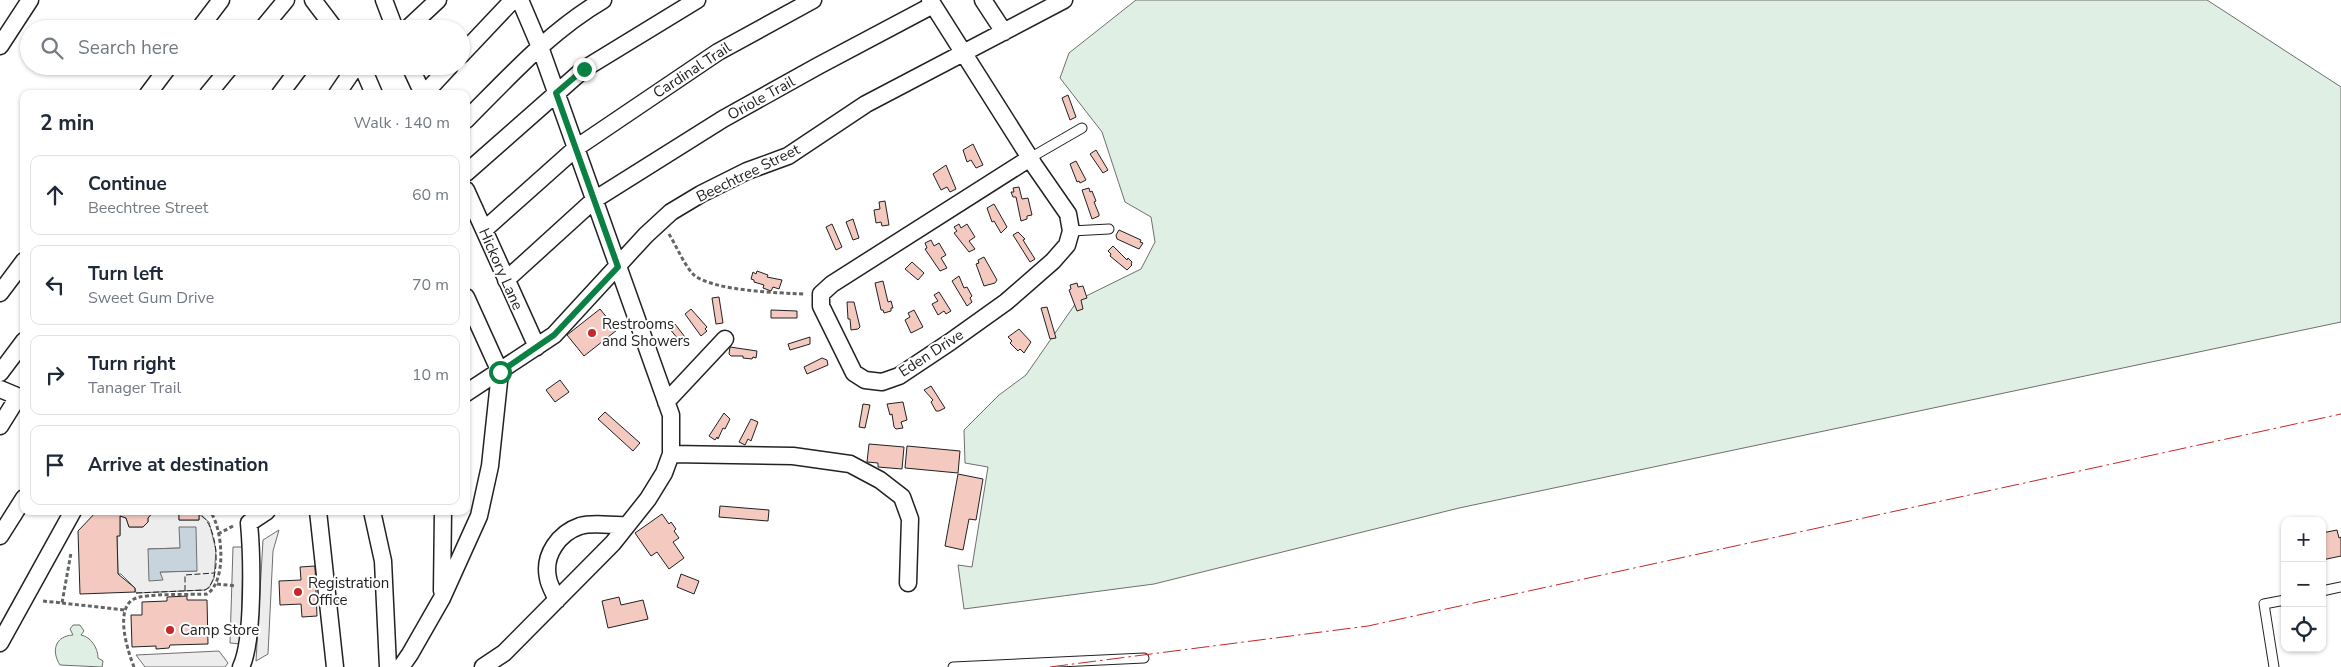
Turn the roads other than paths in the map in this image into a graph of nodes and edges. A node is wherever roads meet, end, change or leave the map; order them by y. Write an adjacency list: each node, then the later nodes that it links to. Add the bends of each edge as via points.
1 (30, 0): 22 (street)
2 (221, 0): 15 (street)
3 (286, 0): 16 (street)
4 (313, 0): 17 (street)
5 (384, 0): 18 (street)
6 (438, 0): 19 (street)
7 (513, 0): 21 (street)
8 (520, 0): 23 (street)
9 (603, 0): 23 (street)
10 (697, 0): 39 (street, via 584,69)
11 (813, 0): 42 (street, Cardinal Trail, via 718,52)
12 (983, 0): 20 (street)
13 (1064, 0): 20 (street, Beechtree Street)
14 (931, 3): 24 (street); 46 (street, Oriole Trail, via 723,119)
15 (206, 20)
16 (269, 20)
17 (326, 20)
18 (392, 20)
19 (417, 20)
20 (1004, 32): 24 (street, Beechtree Street)
21 (470, 45)
22 (0, 46)
23 (540, 47): 39 (street); 40 (street)
24 (964, 52): 43 (street); 51 (street, Beechtree Street, via 866,104 788,156 747,171 671,212)
25 (162, 75): 32 (street)
26 (224, 75): 33 (street)
27 (294, 75): 34 (street)
28 (350, 75): 35 (street)
29 (366, 75): 36 (street)
30 (414, 75): 37 (street)
31 (442, 75): 38 (street)
32 (151, 90)
33 (211, 90)
34 (283, 90)
35 (340, 90)
36 (372, 90)
37 (422, 90)
38 (428, 90)
39 (556, 93): 42 (street); 44 (street)
40 (470, 116)
41 (1082, 128): 43 (lane)
42 (576, 148): 46 (street); 48 (street, Cardinal Trail)
43 (1030, 158): 49 (street, via 1068,214); 49 (street, Eden Drive, via 821,294 821,306 854,373 865,380 882,382 899,376 1006,302 1053,261 1067,245)
44 (470, 168)
45 (470, 199): 48 (street, Hickory Lane)
46 (594, 200): 51 (street); 52 (street, Oriole Trail)
47 (1110, 229): 49 (lane)
48 (484, 230): 52 (street, Hickory Lane)
49 (1072, 231)
50 (20, 266): 53 (street)
51 (618, 267): 57 (street, Beechtree Street, via 554,335); 64 (street)
52 (506, 280): 57 (street, Hickory Lane)
53 (0, 293)
54 (470, 307): 58 (street)
55 (725, 339): 64 (street)
56 (20, 346): 59 (street)
57 (536, 347): 58 (street, Beechtree Street)
58 (500, 372): 61 (street, Beechtree Street); 78 (street, via 490,466 479,516)
59 (0, 373)
60 (0, 389): 62 (street)
61 (470, 391)
62 (20, 398)
63 (20, 399): 65 (street)
64 (666, 402): 66 (street, via 671,415)
65 (0, 426)
66 (671, 454): 73 (street, via 664,473); 75 (street, via 793,456 850,464 880,480 902,497 910,520)
67 (20, 504): 74 (street)
68 (318, 515): 84 (street)
69 (373, 515): 85 (street, via 383,562)
70 (443, 515): 78 (street)
71 (70, 517): 81 (street)
72 (244, 517): 83 (street, via 251,557 248,648)
73 (627, 526): 79 (street); 79 (street, via 581,526 563,534 549,560 548,577)
74 (0, 536)
75 (908, 583)
76 (2341, 587): 77 (lane)
77 (2326, 590)
78 (442, 598): 86 (street)
79 (556, 600): 87 (street, via 504,653)
80 (2281, 601): 89 (lane, via 2264,604)
81 (0, 643)
82 (1144, 658): 88 (lane)
83 (241, 667)
84 (335, 667)
85 (388, 667)
86 (401, 667)
87 (483, 667)
88 (953, 667)
89 (2274, 667)

